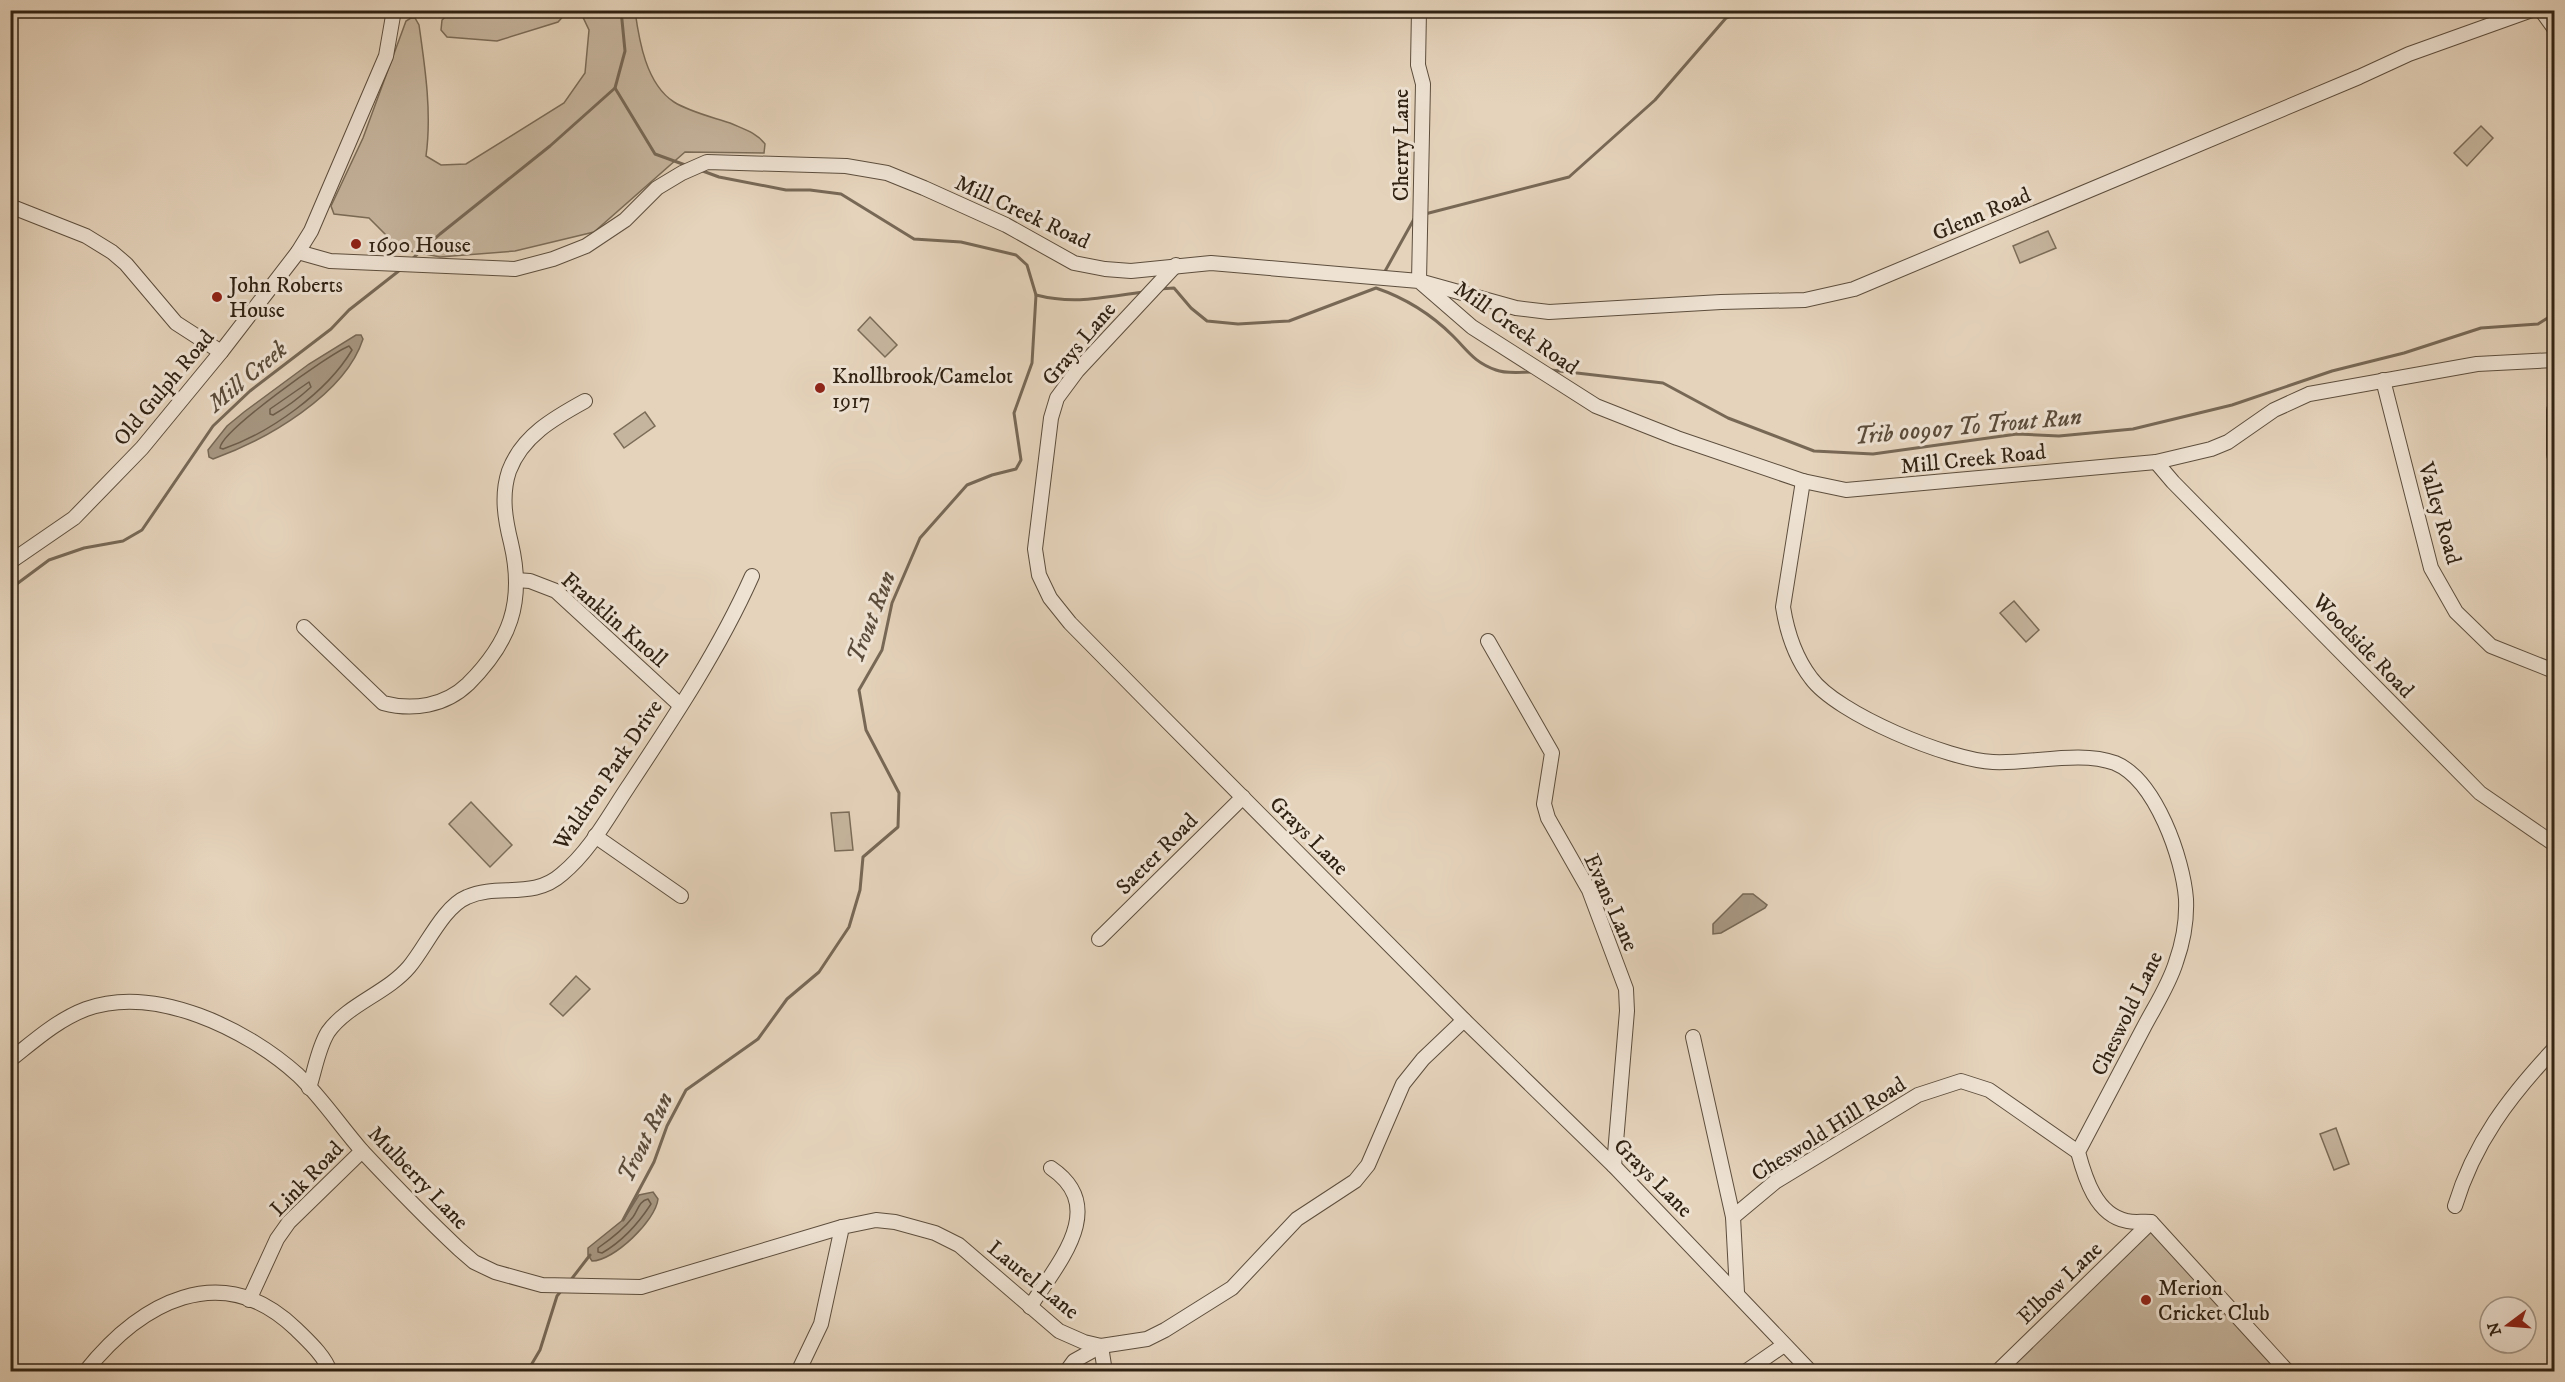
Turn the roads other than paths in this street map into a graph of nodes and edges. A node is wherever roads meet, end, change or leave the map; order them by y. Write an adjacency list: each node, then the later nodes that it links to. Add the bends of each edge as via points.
1 (394, 10): 7 (street, Old Gulph Road, via 386,56 311,231)
2 (1419, 10): 9 (street, Cherry Lane, via 1418,65 1423,84)
3 (2532, 10): 9 (street, Glenn Road, via 2409,54 1854,289 1826,297 1549,312 1516,308)
4 (2541, 10): 5 (street)
5 (2554, 28)
6 (10, 206): 10 (street, via 86,236 112,252 176,324)
7 (298, 252): 8 (street, Mill Creek Road, via 330,261 515,269 554,259 605,235 657,188 707,162 846,166 887,173 1006,225 1074,262 1131,271); 10 (street, Old Gulph Road)
8 (1176, 265): 9 (street, Mill Creek Road, via 1211,263); 25 (street, Grays Lane, via 1077,371 1057,398 1051,418 1035,549 1039,575 1050,598 1070,623)
9 (1419, 281): 17 (street, Mill Creek Road, via 1472,327 1596,406)
10 (221, 352): 18 (street, Old Gulph Road, via 141,448 74,518)
11 (2554, 360): 12 (street, Mill Creek Road, via 2477,364)
12 (2383, 380): 16 (street, Mill Creek Road, via 2309,394 2274,410 2228,442); 23 (street, Valley Road, via 2432,568 2456,612 2491,645)
13 (585, 400): 20 (street, via 528,440 509,472 504,508)
14 (2554, 410): 15 (street)
15 (2554, 455)
16 (2156, 462): 17 (street, Mill Creek Road, via 1870,489 1846,490); 27 (street, Woodside Road, via 2480,794)
17 (1803, 481): 36 (street, Cheswold Lane, via 1784,607 1786,627 1811,679 1853,712 1967,759 1994,762 2095,757 2117,764 2136,776 2146,789 2177,851 2186,900 2185,926 2176,964)
18 (10, 562)
19 (752, 576): 24 (street, Waldron Park Drive, via 730,623)
20 (516, 580): 21 (street, via 512,621 500,646 462,690 433,704 401,708 383,703); 24 (street, Franklin Knoll, via 556,591)
21 (304, 627)
22 (1488, 641): 37 (street, Evans Lane, via 1552,753 1544,804 1548,818 1589,890 1626,989)
23 (2554, 671)
24 (680, 705): 26 (street, Waldron Park Drive)
25 (1243, 797): 29 (street, Saeter Road); 30 (street, Grays Lane)
26 (595, 836): 28 (street); 34 (street, Waldron Park Drive, via 580,857 554,881 525,891 475,894 454,906 409,968 334,1025 323,1041)
27 (2554, 844)
28 (681, 896)
29 (1099, 939)
30 (1464, 1020): 37 (street, Grays Lane); 47 (street, Laurel Lane, via 1403,1084 1368,1165 1355,1181 1297,1219 1243,1279 1221,1296 1147,1339)
31 (1693, 1037): 40 (street)
32 (2554, 1049): 39 (street, via 2505,1104 2465,1173)
33 (10, 1060): 34 (street, Mulberry Lane, via 46,1031 87,1009 120,1001 159,1003 232,1030 299,1076)
34 (309, 1088): 35 (street, Mulberry Lane)
35 (362, 1151): 42 (street, Mulberry Lane, via 474,1262 542,1285 641,1287); 44 (street, Link Road, via 289,1222)
36 (2078, 1152): 40 (street, Cheswold Hill Road, via 1989,1090 1961,1081 1918,1095 1775,1182); 41 (street, via 2089,1187 2111,1215 2127,1221)
37 (1614, 1166): 43 (street, Grays Lane)
38 (1051, 1168): 45 (street, via 1074,1195 1077,1230)
39 (2455, 1206)
40 (1733, 1217): 43 (street)
41 (2151, 1222): 55 (street, Elbow Lane); 56 (street)
42 (842, 1227): 45 (street, Laurel Lane, via 876,1220 935,1233 959,1245); 50 (street, via 820,1324)
43 (1737, 1292): 46 (street, Grays Lane)
44 (249, 1300): 48 (street, via 222,1293 198,1293 166,1302 112,1343); 49 (street, via 289,1323)
45 (1030, 1307): 47 (street, Laurel Lane, via 1059,1330)
46 (1784, 1345): 53 (street); 54 (street, Grays Lane)
47 (1101, 1346): 51 (street, via 1074,1361); 52 (street)
48 (85, 1371)
49 (330, 1371)
50 (798, 1371)
51 (1066, 1371)
52 (1105, 1371)
53 (1745, 1371)
54 (1811, 1371)
55 (1997, 1371)
56 (2288, 1371)

